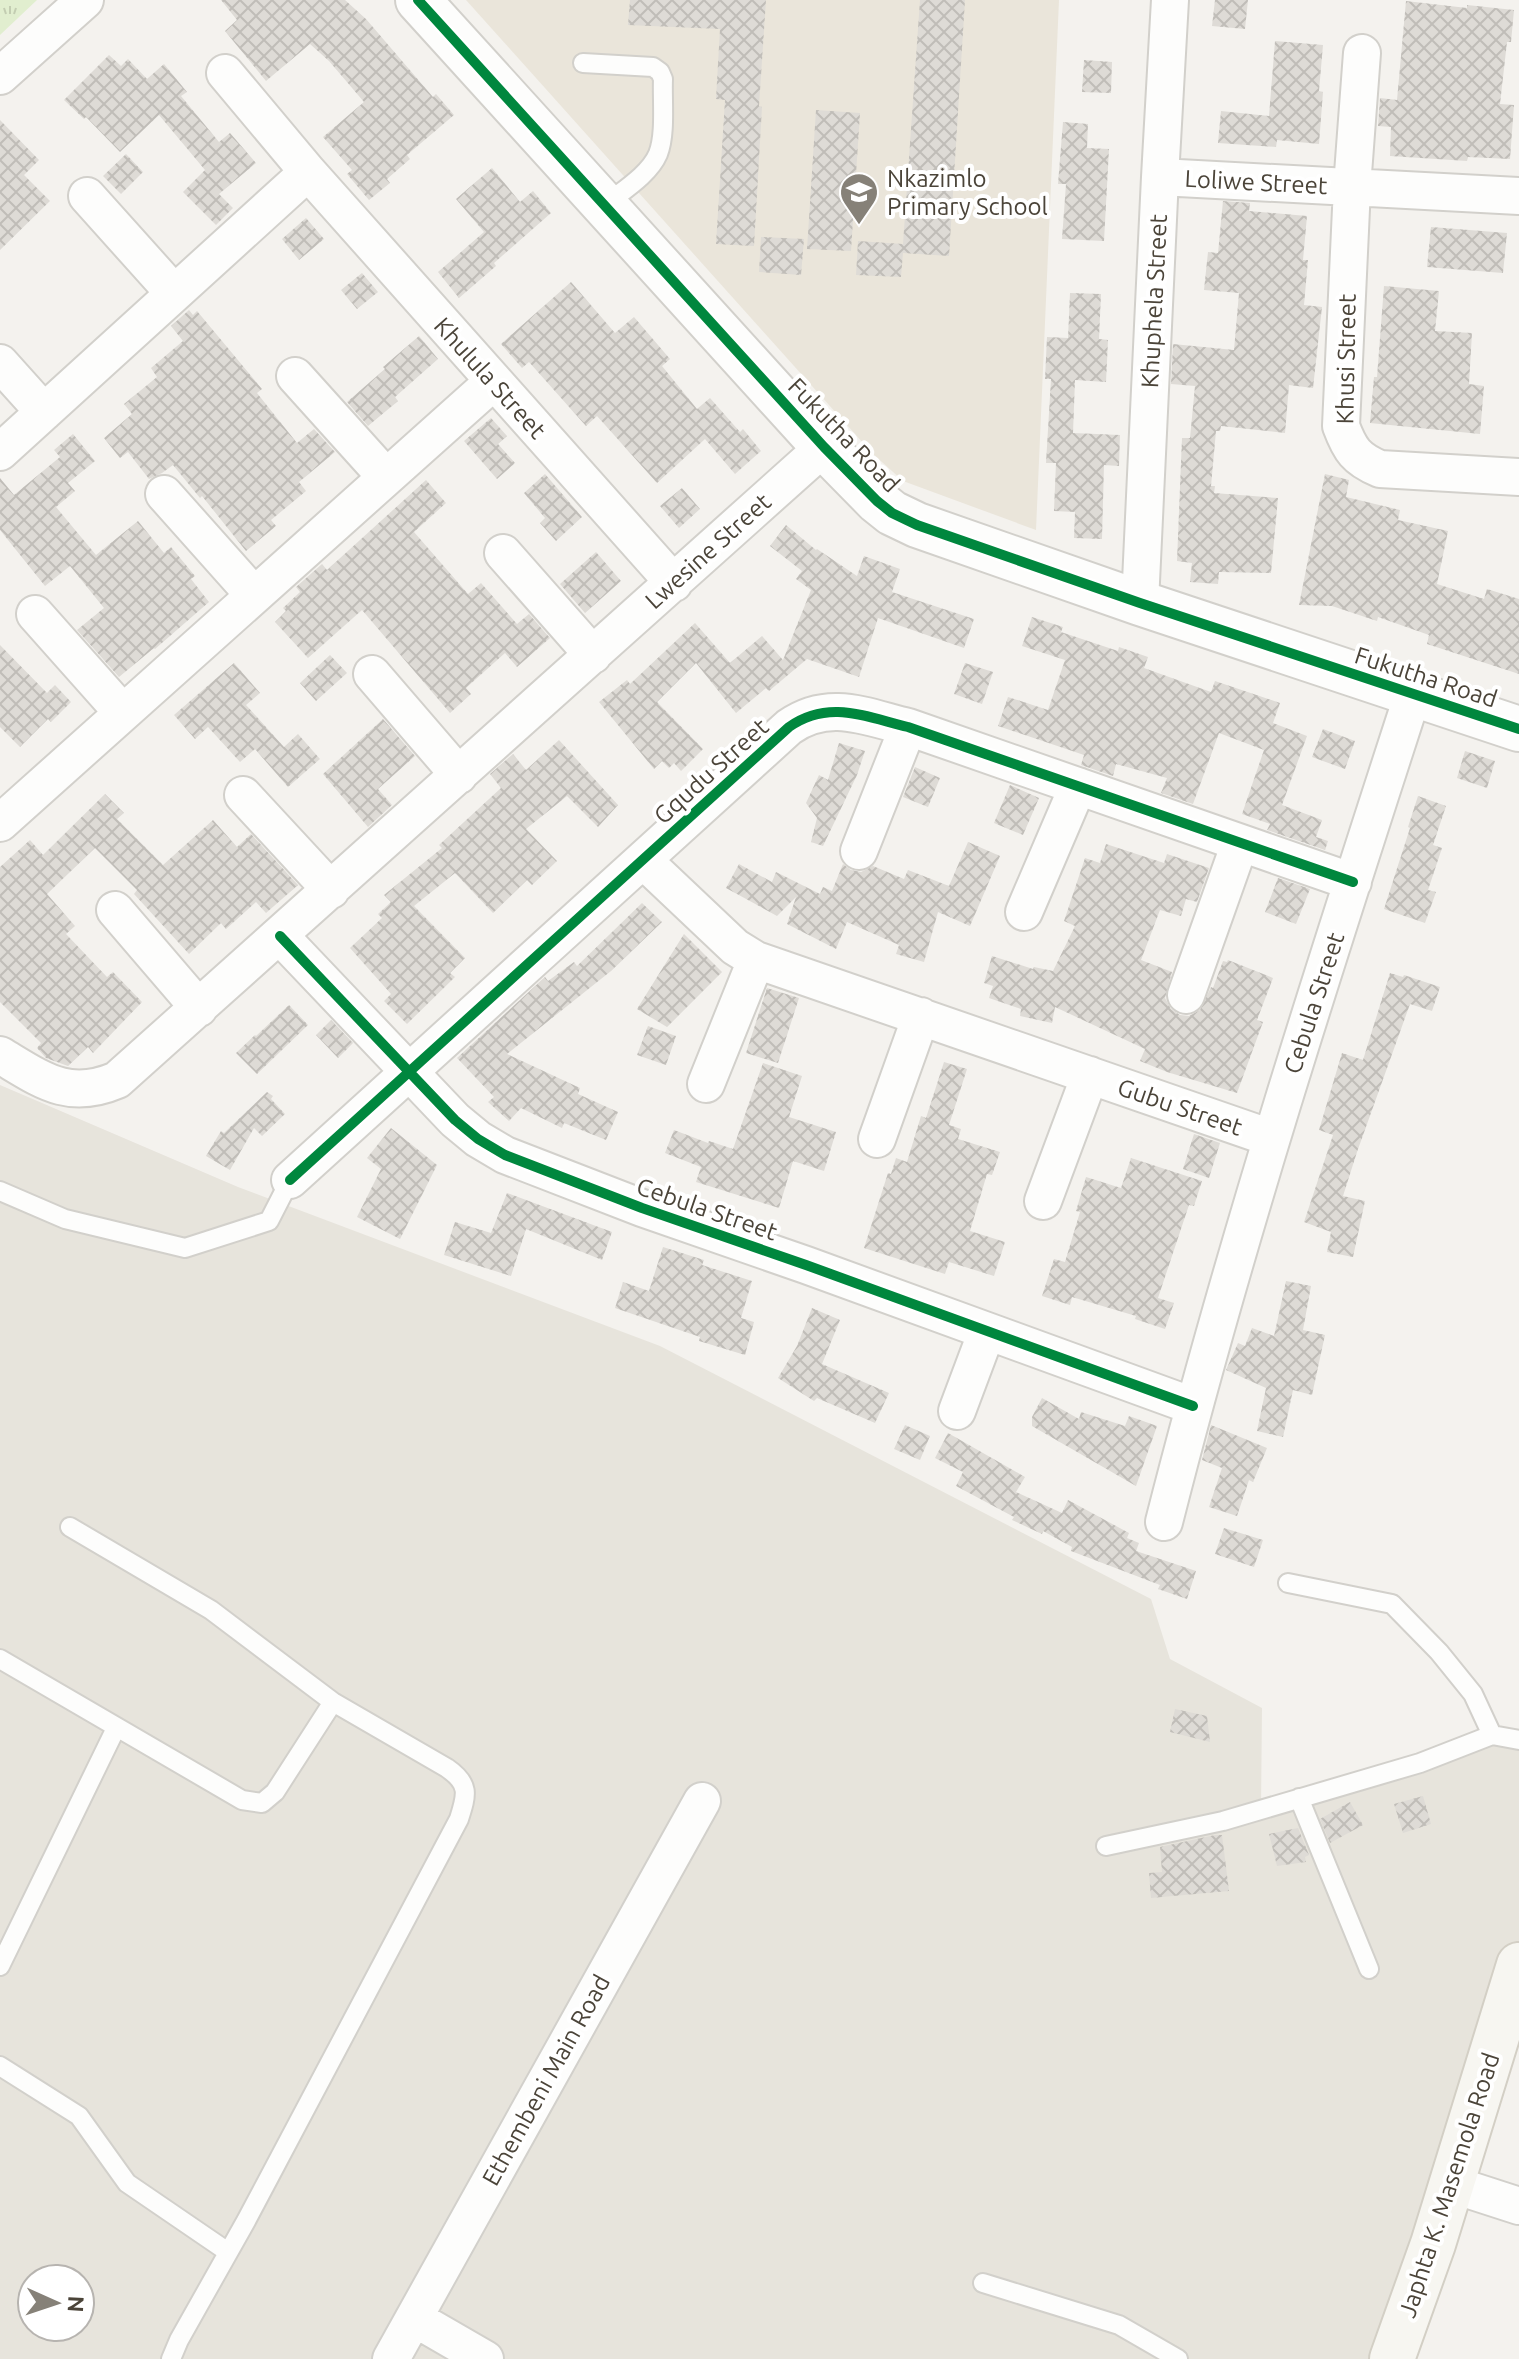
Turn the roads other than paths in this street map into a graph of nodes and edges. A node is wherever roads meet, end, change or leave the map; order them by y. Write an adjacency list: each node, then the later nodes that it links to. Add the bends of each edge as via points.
1 (85, 0): 7 (street)
2 (418, 0): 13 (street, Fukutha Road)
3 (1170, 0): 9 (street, Khuphela Street)
4 (1362, 53): 10 (street, Loliwe Street)
5 (583, 63): 13 (lane, via 653,67 663,79 657,156)
6 (225, 73): 8 (street, Khulula Street)
7 (0, 76)
8 (308, 172): 14 (street); 17 (street, Khulula Street)
9 (1160, 177): 10 (street, Loliwe Street); 27 (street, Khuphela Street)
10 (1352, 187): 12 (street, Loliwe Street); 22 (street, Khusi Street, via 1341,426 1349,447 1380,469)
11 (87, 196): 14 (street)
12 (1519, 196)
13 (605, 205): 19 (street, Fukutha Road)
14 (174, 293): 18 (street)
15 (0, 363): 18 (street)
16 (295, 376): 21 (street)
17 (493, 382): 21 (street); 25 (street, Khulula Street)
18 (44, 412): 20 (street)
19 (824, 447): 25 (street, Lwesine Street); 27 (street, Fukutha Road, via 892,513)
20 (0, 452)
21 (386, 477): 26 (street)
22 (1519, 477)
23 (164, 494): 26 (street)
24 (503, 553): 29 (street)
25 (674, 583): 29 (street, Lwesine Street)
26 (254, 595): 32 (street)
27 (1140, 603): 31 (street, Fukutha Road)
28 (35, 614): 32 (street)
29 (593, 655): 35 (street, Lwesine Street)
30 (372, 674): 35 (street)
31 (1413, 694): 34 (street, Fukutha Road); 42 (street, Cebula Street)
32 (123, 713): 38 (street)
33 (908, 727): 36 (street, Gqudu Street); 40 (street); 41 (street, Gqudu Street, via 842,711 819,712 798,721)
34 (1519, 729)
35 (459, 775): 43 (street, Lwesine Street)
36 (1078, 786): 39 (street, Gqudu Street); 45 (street)
37 (243, 795): 43 (street)
38 (0, 823)
39 (1240, 843): 42 (street, Gqudu Street); 48 (street)
40 (859, 851)
41 (643, 860): 47 (street, Gubu Street, via 735,947); 52 (street, Gqudu Street)
42 (1353, 882): 55 (street, Cebula Street)
43 (331, 890): 46 (street, Lwesine Street)
44 (115, 910): 49 (street)
45 (1024, 912)
46 (280, 936): 49 (street, Lwesine Street); 52 (street, Cebula Street)
47 (756, 960): 50 (street, Gubu Street); 54 (street)
48 (1186, 995)
49 (199, 1008): 51 (street, Lwesine Street, via 117,1080 102,1087 69,1089 47,1083)
50 (921, 1016): 53 (street, Gubu Street); 56 (street)
51 (0, 1055)
52 (410, 1070): 57 (street, Gqudu Street); 60 (street, Cebula Street, via 455,1120 505,1155)
53 (1090, 1075): 55 (street, Gubu Street); 59 (street, Gubu Street)
54 (706, 1084)
55 (1271, 1138): 61 (street, Cebula Street)
56 (877, 1139)
57 (290, 1180): 58 (lane, via 269,1221 185,1248 65,1219)
58 (0, 1191)
59 (1043, 1201)
60 (987, 1331): 61 (street, Cebula Street); 62 (street)
61 (1193, 1406): 63 (street, Cebula Street)
62 (957, 1411)
63 (1164, 1522)
64 (70, 1527): 67 (lane, via 211,1610)
65 (1288, 1583): 69 (lane, via 1392,1604 1473,1694)
66 (0, 1659): 68 (lane)
67 (333, 1702): 68 (lane, via 275,1792 262,1803 242,1800); 80 (lane, via 460,1776 465,1801)
68 (116, 1728): 74 (lane)
69 (1492, 1735): 70 (lane); 71 (lane, via 1420,1763)
70 (1519, 1740)
71 (1299, 1798): 73 (lane); 75 (lane)
72 (702, 1801): 82 (street, Ethembeni Main Road)
73 (1106, 1846)
74 (0, 1966)
75 (1369, 1969)
76 (1518, 1972): 78 (main road, Japhta K. Masemola Road)
77 (0, 2066): 80 (lane, via 79,2116 127,2183)
78 (1451, 2184): 79 (street); 87 (main road, Japhta K. Masemola Road)
79 (1519, 2206)
80 (228, 2252): 83 (lane)
81 (983, 2283): 86 (lane, via 1119,2325)
82 (414, 2318): 84 (street, Ethembeni Main Road); 85 (street)
83 (171, 2359)
84 (391, 2359)
85 (485, 2359)
86 (1178, 2359)
87 (1392, 2359)

